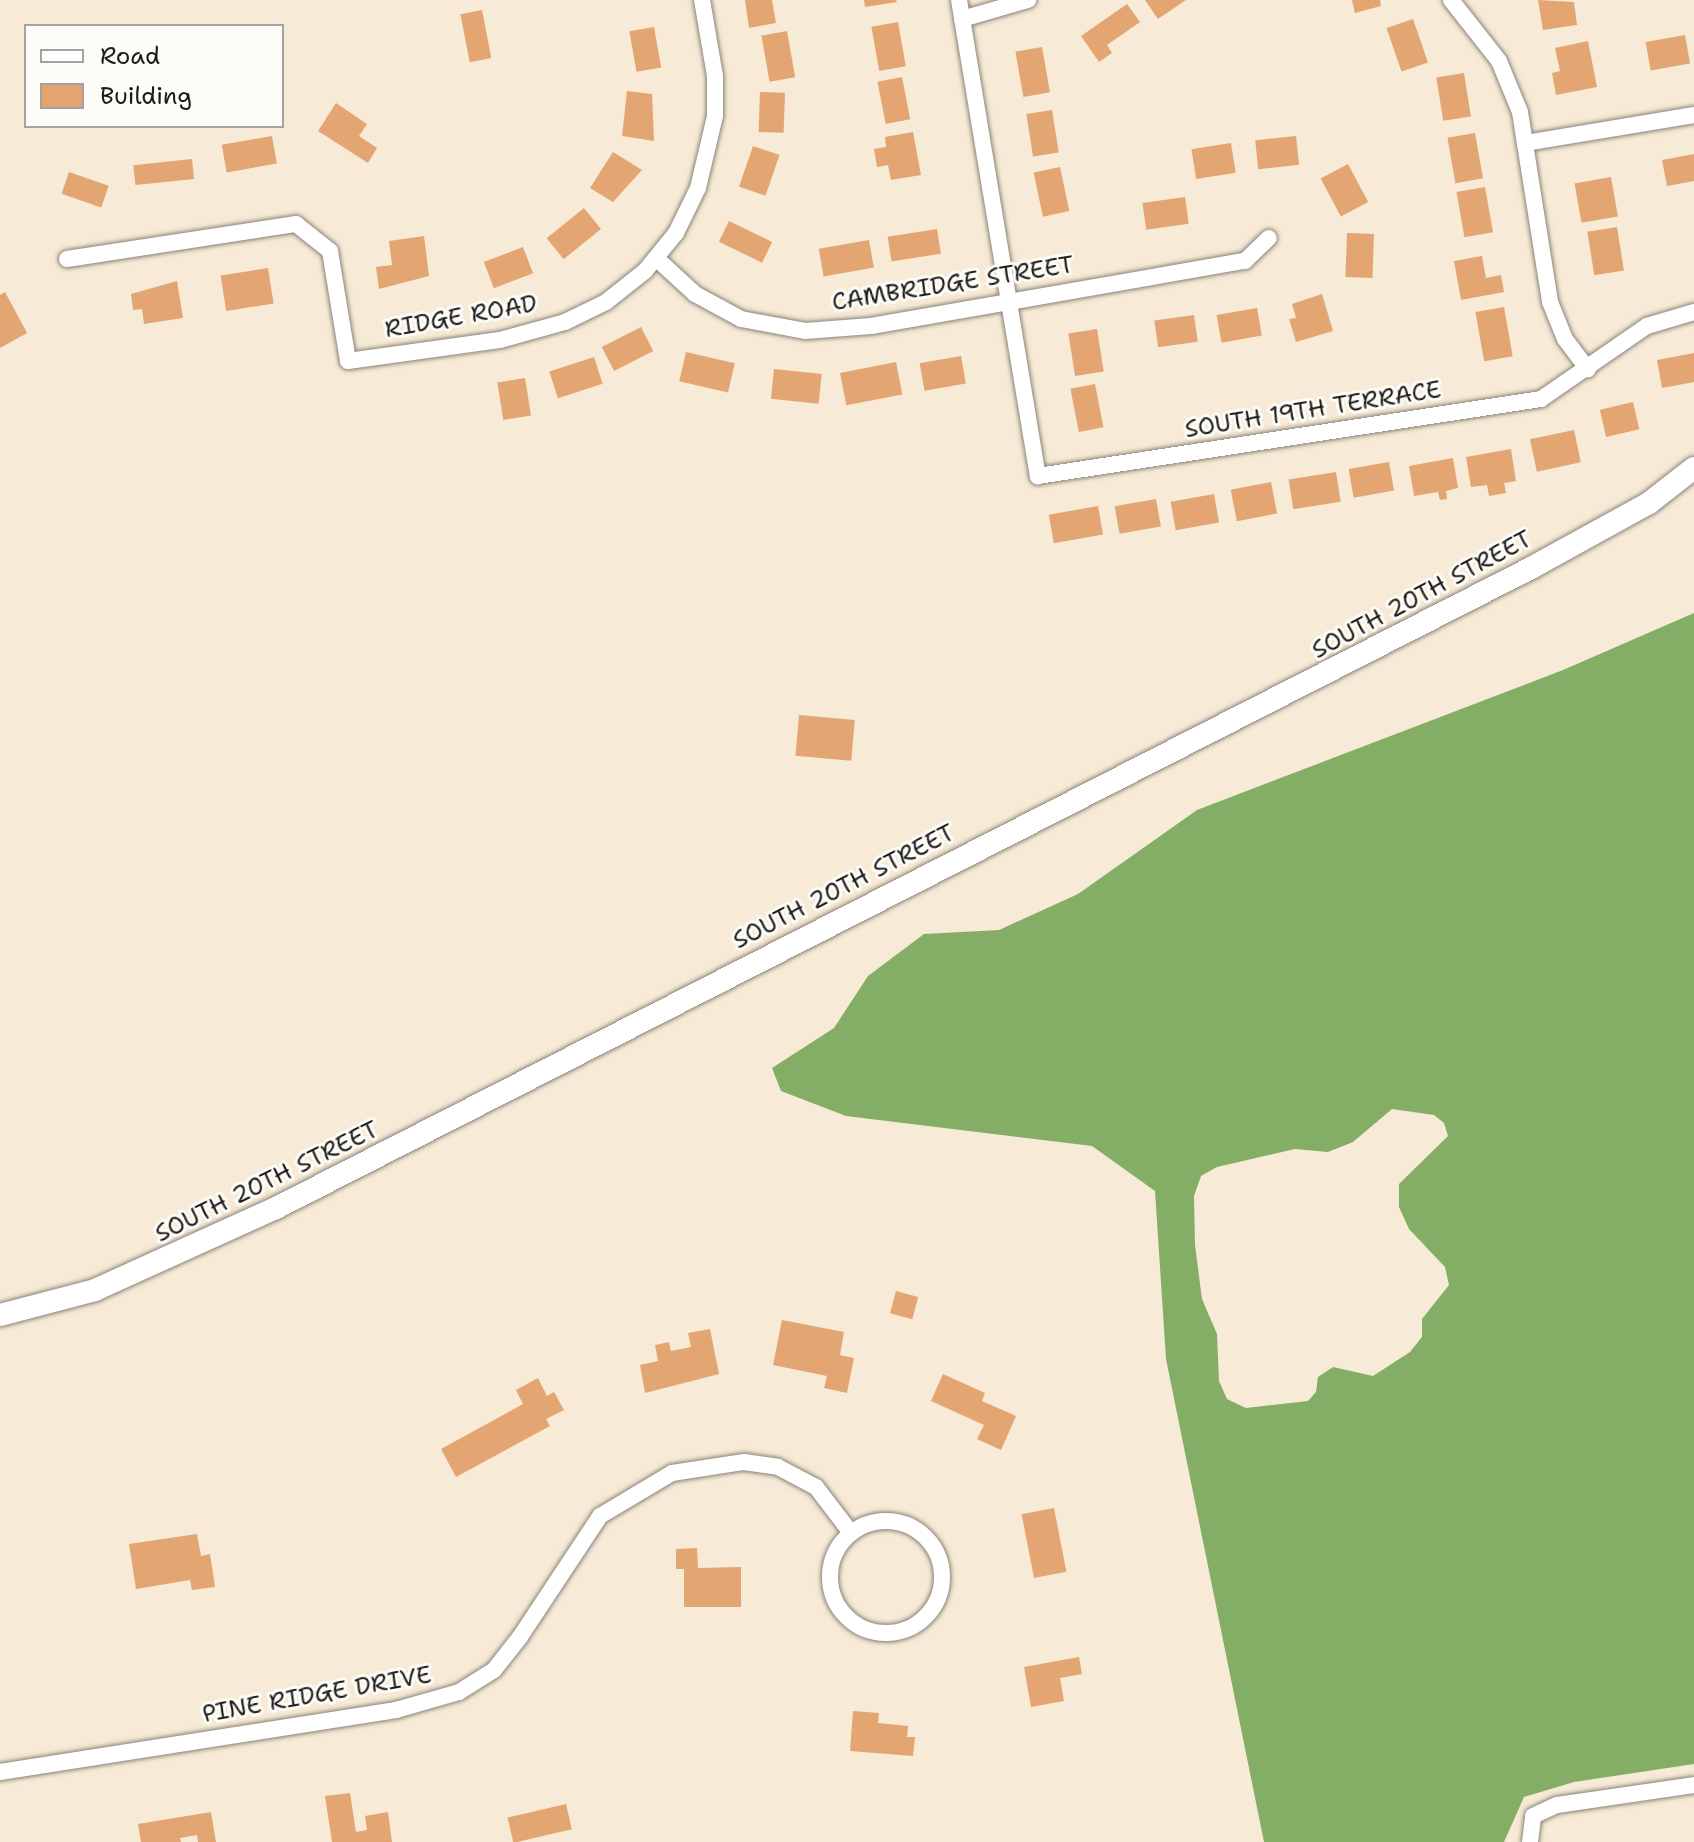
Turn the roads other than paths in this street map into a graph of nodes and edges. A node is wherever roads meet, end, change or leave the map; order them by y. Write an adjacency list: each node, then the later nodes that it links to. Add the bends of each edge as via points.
1 (702, 0): 9 (street, RIDGE ROAD, via 715,76 709,155 676,233)
2 (959, 0): 5 (street)
3 (1028, 0): 5 (street)
4 (1451, 0): 7 (street, via 1499,61 1520,112)
5 (962, 19): 11 (street)
6 (1694, 115): 7 (street)
7 (1525, 143): 13 (street, via 1550,302 1565,339)
8 (1269, 238): 11 (street, CAMBRIDGE STREET, via 1245,261)
9 (656, 258): 10 (street, RIDGE ROAD, via 606,302 565,322 500,340 348,361 330,251 296,224); 11 (street, CAMBRIDGE STREET, via 695,294 741,319 805,331 871,326)
10 (67, 259)
11 (1006, 299): 13 (street, SOUTH 19TH TERRACE, via 1038,476 1541,399)
12 (1694, 312): 13 (street, SOUTH 19TH TERRACE, via 1647,326)
13 (1588, 369)
14 (1694, 468): 15 (main road, SOUTH 20TH STREET, via 1649,503 1531,568 276,1208 95,1290)
15 (0, 1315)
16 (851, 1533): 16 (street, via 874,1521 891,1520 908,1524 935,1547 943,1580 939,1597 919,1624 888,1634 871,1632 844,1614 832,1592 830,1568); 17 (street, PINE RIDGE DRIVE, via 816,1487 778,1467 731,1463 672,1473 600,1516 494,1670 459,1692 396,1710)
17 (0, 1772)
18 (1694, 1785): 19 (street, via 1557,1805 1533,1816)
19 (1530, 1842)

